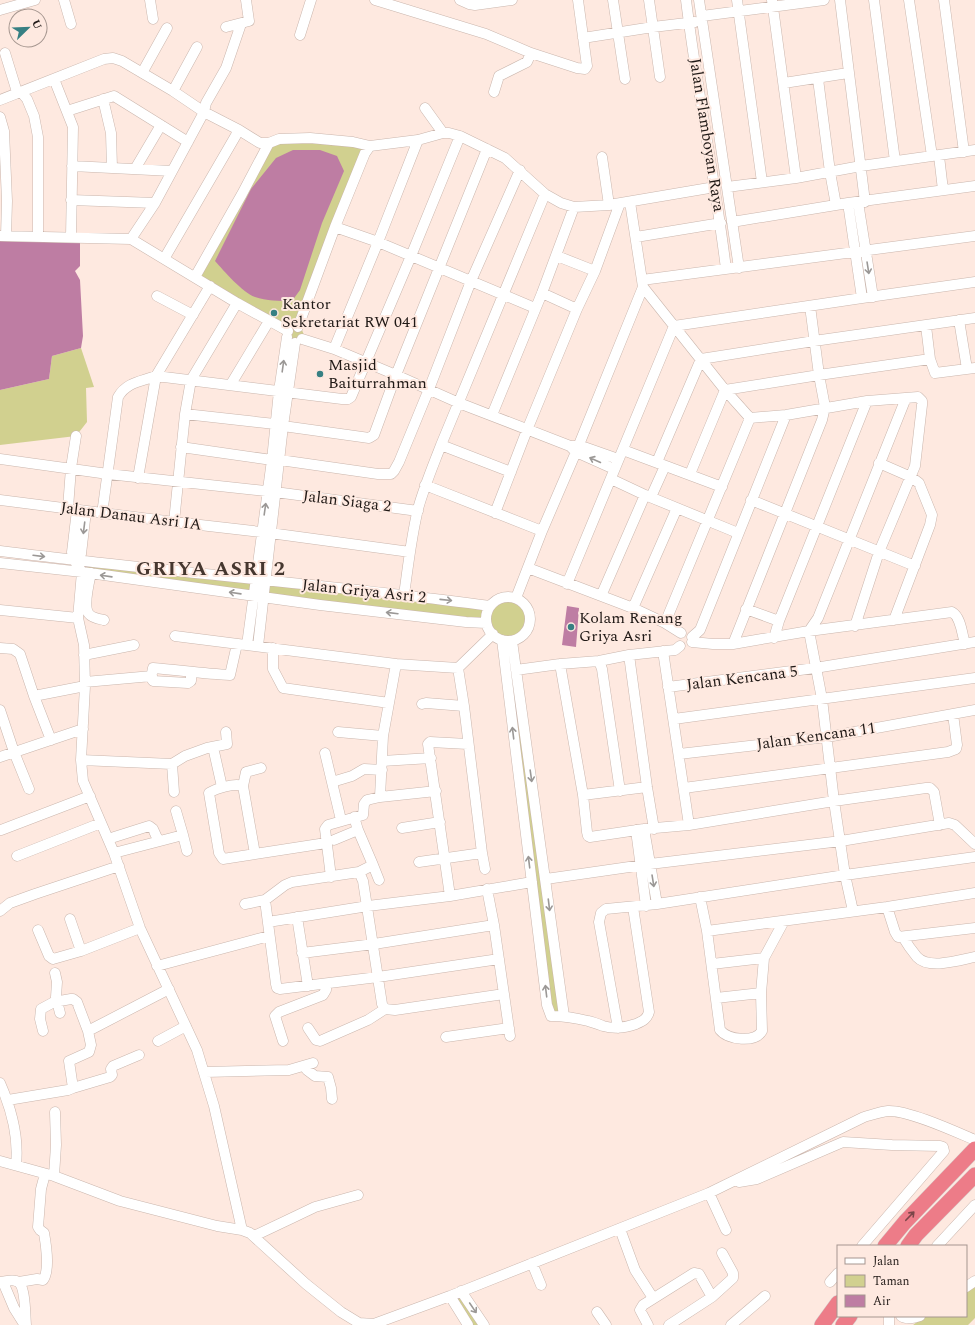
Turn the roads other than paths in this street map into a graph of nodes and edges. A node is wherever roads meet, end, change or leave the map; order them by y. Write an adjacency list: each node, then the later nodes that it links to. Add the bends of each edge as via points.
1 (36, 0): 23 (street)
2 (64, 0): 30 (street)
3 (150, 0): 28 (street)
4 (246, 0): 31 (street, via 250,20)
5 (311, 0): 36 (street)
6 (375, 0): 40 (street, via 486,34)
7 (460, 0): 22 (street, via 469,4)
8 (509, 0): 9 (street); 22 (street)
9 (512, 0)
10 (578, 0): 37 (street)
11 (613, 0): 35 (street)
12 (649, 0): 33 (street)
13 (686, 0): 29 (street, Jalan Flamboyan Raya)
14 (699, 0): 27 (street, Jalan Flamboyan Raya)
15 (737, 0): 26 (street)
16 (824, 0): 21 (street)
17 (840, 0): 42 (street)
18 (874, 0): 71 (street)
19 (909, 0): 69 (street)
20 (944, 0): 68 (street)
21 (808, 1): 24 (street)
22 (475, 2)
23 (9, 4): 25 (street)
24 (773, 4): 26 (street); 47 (street)
25 (0, 10)
26 (738, 12): 27 (street); 81 (street)
27 (702, 18): 29 (street); 84 (street, Jalan Flamboyan Raya)
28 (153, 19)
29 (689, 23): 33 (street); 83 (street, Jalan Flamboyan Raya)
30 (72, 24)
31 (241, 24): 32 (street); 55 (street, via 226,68 206,103)
32 (226, 27)
33 (653, 27): 35 (street); 43 (street)
34 (166, 28): 41 (street)
35 (618, 33): 37 (street); 45 (street)
36 (300, 35)
37 (583, 38): 40 (street, via 587,66 585,69)
38 (197, 48): 48 (street)
39 (5, 53): 49 (street)
40 (531, 53): 50 (street, via 527,62 500,76)
41 (142, 72): 44 (street, via 110,58); 48 (street)
42 (848, 73): 46 (street); 73 (street)
43 (660, 77)
44 (54, 79): 49 (street); 54 (street)
45 (625, 79)
46 (818, 79): 47 (street); 79 (street)
47 (784, 83): 80 (street)
48 (173, 91): 55 (street)
49 (19, 92): 52 (street); 99 (street, via 27,99 38,137)
50 (494, 92)
51 (103, 99): 54 (street); 57 (street, via 114,96); 75 (street, via 111,133)
52 (0, 100)
53 (424, 108): 60 (street)
54 (67, 111): 72 (street, via 73,127)
55 (204, 112): 58 (street); 63 (street)
56 (0, 117): 59 (street)
57 (161, 125): 63 (street); 76 (street)
58 (239, 130): 64 (street, via 260,143); 108 (street)
59 (2, 131): 74 (street)
60 (442, 132): 61 (street); 62 (street)
61 (460, 136): 66 (street); 106 (street)
62 (418, 140): 65 (street); 104 (street)
63 (188, 142): 78 (street)
64 (269, 143): 65 (street, via 279,139 310,138); 113 (street)
65 (370, 146): 97 (street)
66 (487, 149): 77 (street, via 505,158); 109 (street)
67 (975, 150): 68 (street)
68 (964, 152): 69 (street)
69 (935, 156): 71 (street); 85 (street)
70 (602, 157): 92 (street)
71 (896, 161): 73 (street)
72 (72, 166): 75 (street); 87 (street)
73 (861, 166): 79 (street); 90 (street)
74 (3, 167): 88 (street)
75 (112, 168): 76 (street)
76 (135, 168): 78 (street)
77 (520, 170): 86 (street); 114 (street)
78 (172, 171): 91 (street)
79 (830, 172): 80 (street); 93 (street)
80 (796, 178): 81 (street)
81 (762, 182): 84 (street)
82 (975, 186): 85 (street)
83 (715, 187): 89 (street); 96 (street, Jalan Flamboyan Raya)
84 (727, 187): 95 (street, Jalan Flamboyan Raya)
85 (943, 190): 90 (street)
86 (545, 194): 94 (street); 119 (street)
87 (71, 200): 91 (street); 101 (street)
88 (3, 201): 98 (street)
89 (625, 202): 92 (street); 102 (street); 112 (street)
90 (857, 202): 93 (street); 105 (street)
91 (155, 203): 103 (street)
92 (609, 205): 94 (street)
93 (836, 205): 95 (street)
94 (574, 208): 107 (street)
95 (732, 222): 110 (street, Jalan Flamboyan Raya)
96 (721, 223): 102 (street); 111 (street, Jalan Flamboyan Raya)
97 (335, 227): 104 (street); 133 (street)
98 (3, 236): 99 (street)
99 (38, 236): 101 (street)
100 (975, 236): 105 (street)
101 (71, 237): 103 (street)
102 (636, 237): 116 (street)
103 (131, 239): 108 (street)
104 (378, 242): 106 (street); 135 (street)
105 (860, 251): 110 (street); 121 (street, one-way to 121); 122 (street)
106 (411, 256): 109 (street); 138 (street)
107 (557, 256): 112 (street); 118 (street)
108 (164, 259): 113 (street)
109 (439, 268): 114 (street); 140 (street)
110 (739, 268): 111 (street)
111 (726, 269): 116 (street)
112 (595, 271): 126 (street)
113 (195, 277): 117 (street)
114 (471, 281): 119 (street); 145 (street)
115 (975, 282): 121 (street)
116 (643, 284): 131 (street); 161 (street)
117 (210, 286): 123 (street); 127 (street)
118 (542, 293): 125 (street); 126 (street)
119 (503, 294): 125 (street); 150 (street)
120 (157, 296): 127 (street)
121 (873, 297): 122 (street)
122 (862, 298): 124 (street)
123 (237, 303): 130 (street); 143 (street)
124 (810, 306): 131 (street); 134 (street)
125 (535, 308): 153 (street)
126 (577, 309): 157 (street)
127 (193, 315): 142 (street)
128 (975, 318): 129 (street)
129 (959, 320): 132 (street); 139 (street)
130 (269, 321): 133 (street); 144 (street)
131 (674, 326): 136 (street); 162 (street)
132 (926, 326): 134 (street); 137 (street)
133 (294, 335): 135 (street); 147 (street)
134 (814, 341): 136 (street); 141 (street)
135 (334, 349): 138 (street)
136 (700, 359): 146 (street); 166 (street)
137 (930, 359): 139 (street, via 935,373); 141 (street)
138 (365, 362): 140 (street); 147 (street, via 352,396 348,399)
139 (971, 369)
140 (396, 374): 145 (street); 156 (street, via 372,437)
141 (819, 375): 146 (street); 151 (street)
142 (156, 376): 143 (street); 170 (street, via 128,385 118,397); 173 (street)
143 (191, 380): 144 (street); 152 (street)
144 (231, 384): 147 (street)
145 (429, 389): 150 (street); 164 (street, via 391,474)
146 (725, 390): 155 (street); 171 (street)
147 (284, 391): 156 (street)
148 (906, 398): 149 (street); 165 (street); 172 (street, via 918,397 922,401 915,466)
149 (867, 402): 151 (street); 190 (street)
150 (459, 403): 153 (street); 159 (street)
151 (825, 407): 154 (street); 187 (street)
152 (184, 414): 156 (street); 160 (street)
153 (492, 415): 157 (street)
154 (786, 415): 155 (street); 181 (street)
155 (750, 418): 177 (street)
156 (279, 425): 164 (street)
157 (527, 430): 161 (street); 169 (street)
158 (76, 436): 167 (street)
159 (441, 445): 169 (street); 176 (street)
160 (181, 448): 164 (street); 175 (street)
161 (574, 448): 162 (street); 168 (street, one-way to 161); 191 (street)
162 (620, 454): 166 (street); 168 (street)
163 (0, 460): 167 (street, Jalan Siaga 2)
164 (276, 460): 178 (street)
165 (879, 462): 172 (street); 194 (street)
166 (661, 464): 171 (street); 179 (street)
167 (71, 468): 170 (street, Jalan Siaga 2); 183 (street)
168 (614, 469): 174 (street)
169 (511, 472): 185 (street)
170 (108, 474): 173 (street, Jalan Siaga 2); 186 (street)
171 (690, 474): 177 (street)
172 (911, 477): 197 (street); 200 (street, via 919,483 932,515)
173 (138, 478): 175 (street, Jalan Siaga 2)
174 (611, 479): 179 (street); 204 (street)
175 (178, 481): 178 (street, Jalan Siaga 2); 189 (street)
176 (425, 485): 184 (street); 185 (street)
177 (722, 487): 188 (street)
178 (271, 492): 184 (street, Jalan Siaga 2); 192 (street)
179 (648, 496): 182 (street); 207 (street)
180 (0, 500): 183 (street, Jalan Danau Asri IA)
181 (751, 500): 187 (street); 193 (street)
182 (677, 508): 188 (street); 211 (street)
183 (77, 510): 186 (street, Jalan Danau Asri IA); 198 (street, via 81,554)
184 (418, 510): 196 (street)
185 (495, 513): 191 (street)
186 (102, 514): 189 (street, Jalan Danau Asri IA)
187 (784, 514): 190 (street); 212 (street)
188 (707, 520): 193 (street); 219 (street)
189 (174, 522): 192 (street, Jalan Danau Asri IA)
190 (817, 527): 194 (street); 217 (street)
191 (542, 531): 201 (street)
192 (266, 532): 196 (street, Jalan Danau Asri IA); 203 (street)
193 (738, 533): 227 (street, via 700,630)
194 (849, 540): 197 (street); 221 (street, via 818,618)
195 (0, 551): 198 (street, Jalan Griya Asri 2, one-way to 198)
196 (410, 552): 206 (street)
197 (879, 552): 200 (street); 220 (street)
198 (74, 560): 202 (street); 203 (street, Jalan Griya Asri 2)
199 (0, 563): 202 (street, Jalan Griya Asri 2)
200 (915, 566): 216 (street)
201 (528, 568): 204 (street); 209 (street)
202 (86, 573): 205 (street, Jalan Griya Asri 2, one-way to 202); 214 (street); 215 (street, via 87,611 92,617)
203 (261, 579): 205 (street); 206 (street, Jalan Griya Asri 2); 208 (street)
204 (567, 584): 207 (street)
205 (253, 595): 208 (street, Jalan Griya Asri 2); 233 (street)
206 (404, 595): 210 (street, Jalan Griya Asri 2, one-way to 210)
207 (601, 596): 211 (street)
208 (264, 597): 218 (street, Jalan Griya Asri 2, one-way to 208); 233 (street)
209 (516, 598): 210 (street, via 502,597); 228 (street, via 527,607 530,621 525,634)
210 (490, 606): 218 (street)
211 (633, 608): 219 (street)
212 (746, 608): 217 (street); 231 (street)
213 (0, 610): 214 (street)
214 (78, 618): 239 (street)
215 (104, 620)
216 (894, 620): 220 (street); 229 (street, via 952,612 958,618)
217 (779, 621): 225 (street)
218 (486, 623): 223 (street)
219 (665, 623): 222 (street)
220 (855, 626): 221 (street)
221 (809, 632): 225 (street); 244 (street)
222 (681, 633): 227 (street, via 686,632); 234 (street, via 677,639)
223 (492, 634): 226 (street); 243 (street)
224 (175, 636): 230 (street)
225 (774, 638): 231 (street)
226 (502, 640): 228 (street); 325 (street, one-way to 226)
227 (692, 640): 231 (street); 234 (street, via 687,647)
228 (512, 641): 245 (street)
229 (970, 643): 244 (street, Jalan Kencana 5)
230 (236, 644): 233 (street); 247 (street, via 230,675 153,668 152,676)
231 (733, 644)
232 (134, 645): 239 (street)
233 (252, 646): 236 (street)
234 (680, 646): 237 (street, via 675,650)
235 (0, 648): 249 (street, via 13,649 20,654)
236 (273, 648): 241 (street); 251 (street, via 273,670 283,688)
237 (663, 651): 238 (street); 248 (street)
238 (629, 654): 240 (street); 279 (street)
239 (84, 655): 247 (street)
240 (600, 661): 242 (street); 282 (street)
241 (396, 664): 243 (street); 251 (street)
242 (560, 664): 245 (street); 285 (street)
243 (458, 668): 253 (street)
244 (816, 668): 248 (street, Jalan Kencana 5); 250 (street)
245 (516, 670): 323 (street, one-way to 323)
246 (975, 678): 250 (street)
247 (85, 684): 249 (street); 258 (street)
248 (668, 687): 257 (street)
249 (34, 696): 263 (street)
250 (822, 699): 257 (street); 262 (street)
251 (389, 703): 261 (street)
252 (422, 704): 253 (street)
253 (464, 706): 264 (street)
254 (0, 710): 266 (street)
255 (975, 710): 256 (street, Jalan Kencana 11)
256 (953, 714): 262 (street, Jalan Kencana 11); 275 (street, via 957,745 952,751)
257 (674, 719): 268 (street)
258 (83, 729): 263 (street); 271 (street)
259 (226, 732): 265 (street, via 227,744)
260 (338, 732): 261 (street)
261 (383, 736): 273 (street)
262 (827, 736): 268 (street, Jalan Kencana 11); 275 (street)
263 (51, 740): 266 (street)
264 (468, 744): 270 (street, via 430,742 428,748); 310 (street)
265 (213, 747): 272 (street, via 185,756); 278 (street)
266 (14, 752): 269 (street); 281 (street)
267 (324, 753): 276 (street)
268 (679, 754): 280 (street)
269 (0, 757)
270 (431, 758): 273 (street); 283 (street)
271 (81, 760): 272 (street); 286 (street, via 83,781)
272 (172, 764): 284 (street)
273 (382, 766): 276 (street); 287 (street)
274 (261, 768): 277 (street, via 246,772)
275 (831, 769): 280 (street); 288 (street)
276 (332, 782): 291 (street)
277 (243, 786): 278 (street); 311 (street)
278 (222, 787): 311 (street, via 208,795 221,856 225,860)
279 (647, 787): 282 (street); 297 (street)
280 (684, 788): 294 (street)
281 (28, 789)
282 (620, 790): 285 (street)
283 (436, 791): 287 (street); 292 (street)
284 (174, 792)
285 (583, 795): 297 (street, via 588,836)
286 (90, 796): 293 (street); 298 (street)
287 (380, 797): 290 (street, via 366,800 363,815)
288 (834, 801): 294 (street); 295 (street, via 930,788 934,792); 305 (street)
289 (176, 811): 301 (street)
290 (354, 817): 291 (street); 300 (street)
291 (341, 820): 304 (street, via 326,827)
292 (440, 822): 296 (street); 314 (street)
293 (101, 823): 302 (street); 312 (street)
294 (689, 825): 297 (street)
295 (940, 825): 305 (street); 306 (street, via 955,825)
296 (402, 828)
297 (645, 829): 317 (street)
298 (1, 830)
299 (132, 830): 302 (street); 303 (street, via 149,826 153,828); 307 (street)
300 (358, 830): 304 (street); 316 (street)
301 (183, 835): 303 (street); 308 (street)
302 (108, 839): 309 (street)
303 (158, 840): 307 (street)
304 (330, 841): 311 (street); 322 (street)
305 (841, 841): 317 (street); 321 (street)
306 (975, 844)
307 (137, 847): 309 (street)
308 (187, 851)
309 (114, 852): 318 (street)
310 (482, 853): 314 (street); 319 (street)
311 (255, 854)
312 (17, 856)
313 (975, 857): 321 (street)
314 (444, 859): 315 (street); 328 (street)
315 (419, 862)
316 (373, 865): 320 (street); 324 (street)
317 (646, 865): 323 (street); 332 (street, one-way to 332); 335 (street)
318 (119, 866): 337 (street, via 29,896 6,905); 344 (street)
319 (484, 869)
320 (359, 872): 322 (street); 333 (street)
321 (845, 875): 329 (street); 338 (street)
322 (331, 877): 330 (street, via 292,882)
323 (546, 879): 369 (street, one-way to 369)
324 (379, 880)
325 (532, 882): 326 (street); 369 (street, one-way to 325, via 551,1016 547,1005)
326 (487, 889): 328 (street); 343 (street)
327 (975, 893): 336 (street)
328 (450, 896): 333 (street)
329 (700, 897): 332 (street); 347 (street)
330 (265, 900): 331 (street); 342 (street)
331 (245, 904)
332 (657, 904): 335 (street)
333 (368, 906): 339 (street); 350 (street)
334 (633, 906): 335 (street); 372 (street, via 649,1012 647,1018 641,1022 626,1028); 372 (street, via 606,909 601,913 599,922)
335 (646, 906)
336 (888, 907): 338 (street); 349 (street, via 896,935)
337 (0, 911)
338 (852, 911): 341 (street)
339 (297, 917): 342 (street); 352 (street)
340 (70, 919): 351 (street)
341 (784, 920): 347 (street); 354 (street)
342 (268, 922): 348 (street)
343 (494, 925): 350 (street); 355 (street)
344 (140, 928): 351 (street); 357 (street)
345 (975, 928): 349 (street)
346 (38, 930): 351 (street, via 52,959)
347 (707, 931): 356 (street)
348 (269, 936): 357 (street); 361 (street, via 277,988)
349 (903, 937): 353 (street, via 918,958 926,962 941,963)
350 (374, 944): 352 (street); 359 (street)
351 (81, 951)
352 (302, 953): 361 (street)
353 (975, 957)
354 (764, 958): 356 (street); 363 (street)
355 (499, 959): 359 (street); 364 (street)
356 (712, 964): 365 (street)
357 (157, 966): 362 (street)
358 (54, 973): 366 (street)
359 (378, 977): 360 (street); 367 (street)
360 (326, 984): 361 (street); 377 (street, via 323,995 279,1012 275,1016)
361 (308, 986)
362 (169, 989): 370 (street); 374 (street)
363 (761, 993): 365 (street); 365 (street, via 762,1031 754,1038 723,1034 720,1030)
364 (504, 994): 367 (street, via 395,1010); 375 (street, via 509,1032)
365 (716, 998)
366 (58, 1002): 368 (street); 373 (street, via 41,1008); 374 (street, via 71,998 75,1000)
367 (385, 1009): 371 (street, via 368,1020 320,1041 316,1040)
368 (60, 1013)
369 (564, 1016): 372 (street)
370 (186, 1026): 376 (street); 379 (street)
371 (308, 1028)
372 (618, 1028)
373 (43, 1031)
374 (88, 1031): 381 (street, via 91,1045 89,1052 69,1062)
375 (446, 1037)
376 (158, 1041)
377 (283, 1041)
378 (139, 1055): 381 (street, via 113,1066 110,1077)
379 (205, 1072): 383 (street, via 289,1070 308,1065 307,1070 315,1076 328,1077); 396 (street)
380 (0, 1083): 382 (street)
381 (73, 1088): 382 (street)
382 (5, 1098): 388 (street, via 17,1145)
383 (332, 1098)
384 (56, 1112): 389 (street, via 56,1145)
385 (975, 1140): 391 (street, via 900,1112 876,1113)
386 (975, 1149): 400 (highway, one-way to 386)
387 (0, 1161): 388 (street)
388 (16, 1165): 389 (street)
389 (49, 1175): 396 (street, via 120,1201); 408 (street, via 41,1189 38,1227 44,1232 46,1274 43,1280)
390 (975, 1175): 401 (highway)
391 (729, 1183): 392 (street); 399 (street, via 757,1179 844,1142 943,1147 944,1151)
392 (709, 1193): 395 (street); 397 (street)
393 (358, 1195): 398 (street, via 316,1208)
394 (975, 1205): 402 (street)
395 (620, 1229): 404 (street); 416 (street, via 635,1270)
396 (242, 1230): 398 (street)
397 (726, 1230)
398 (254, 1236): 423 (street, via 306,1284)
399 (863, 1245)
400 (886, 1245)
401 (909, 1245)
402 (938, 1245)
403 (722, 1253): 415 (street, via 734,1277)
404 (532, 1264): 410 (street); 412 (street)
405 (837, 1274): 409 (street)
406 (975, 1281): 411 (street)
407 (1, 1282): 408 (street); 424 (street)
408 (19, 1282): 424 (street, via 23,1291)
409 (830, 1282)
410 (541, 1285)
411 (967, 1287)
412 (461, 1291): 413 (street); 426 (street, one-way to 426)
413 (450, 1296): 423 (street, via 374,1324); 425 (street)
414 (765, 1296): 430 (street)
415 (712, 1297): 416 (street, via 696,1272); 429 (street)
416 (653, 1298): 428 (street, via 640,1310)
417 (837, 1304): 431 (highway)
418 (598, 1312): 427 (street)
419 (849, 1317): 432 (highway)
420 (904, 1317): 421 (street)
421 (916, 1317)
422 (923, 1317): 433 (street)
423 (359, 1324)
424 (25, 1325)
425 (468, 1325)
426 (484, 1325)
427 (606, 1325)
428 (648, 1325)
429 (669, 1325)
430 (730, 1325)
431 (822, 1325)
432 (843, 1325)
433 (912, 1325)

